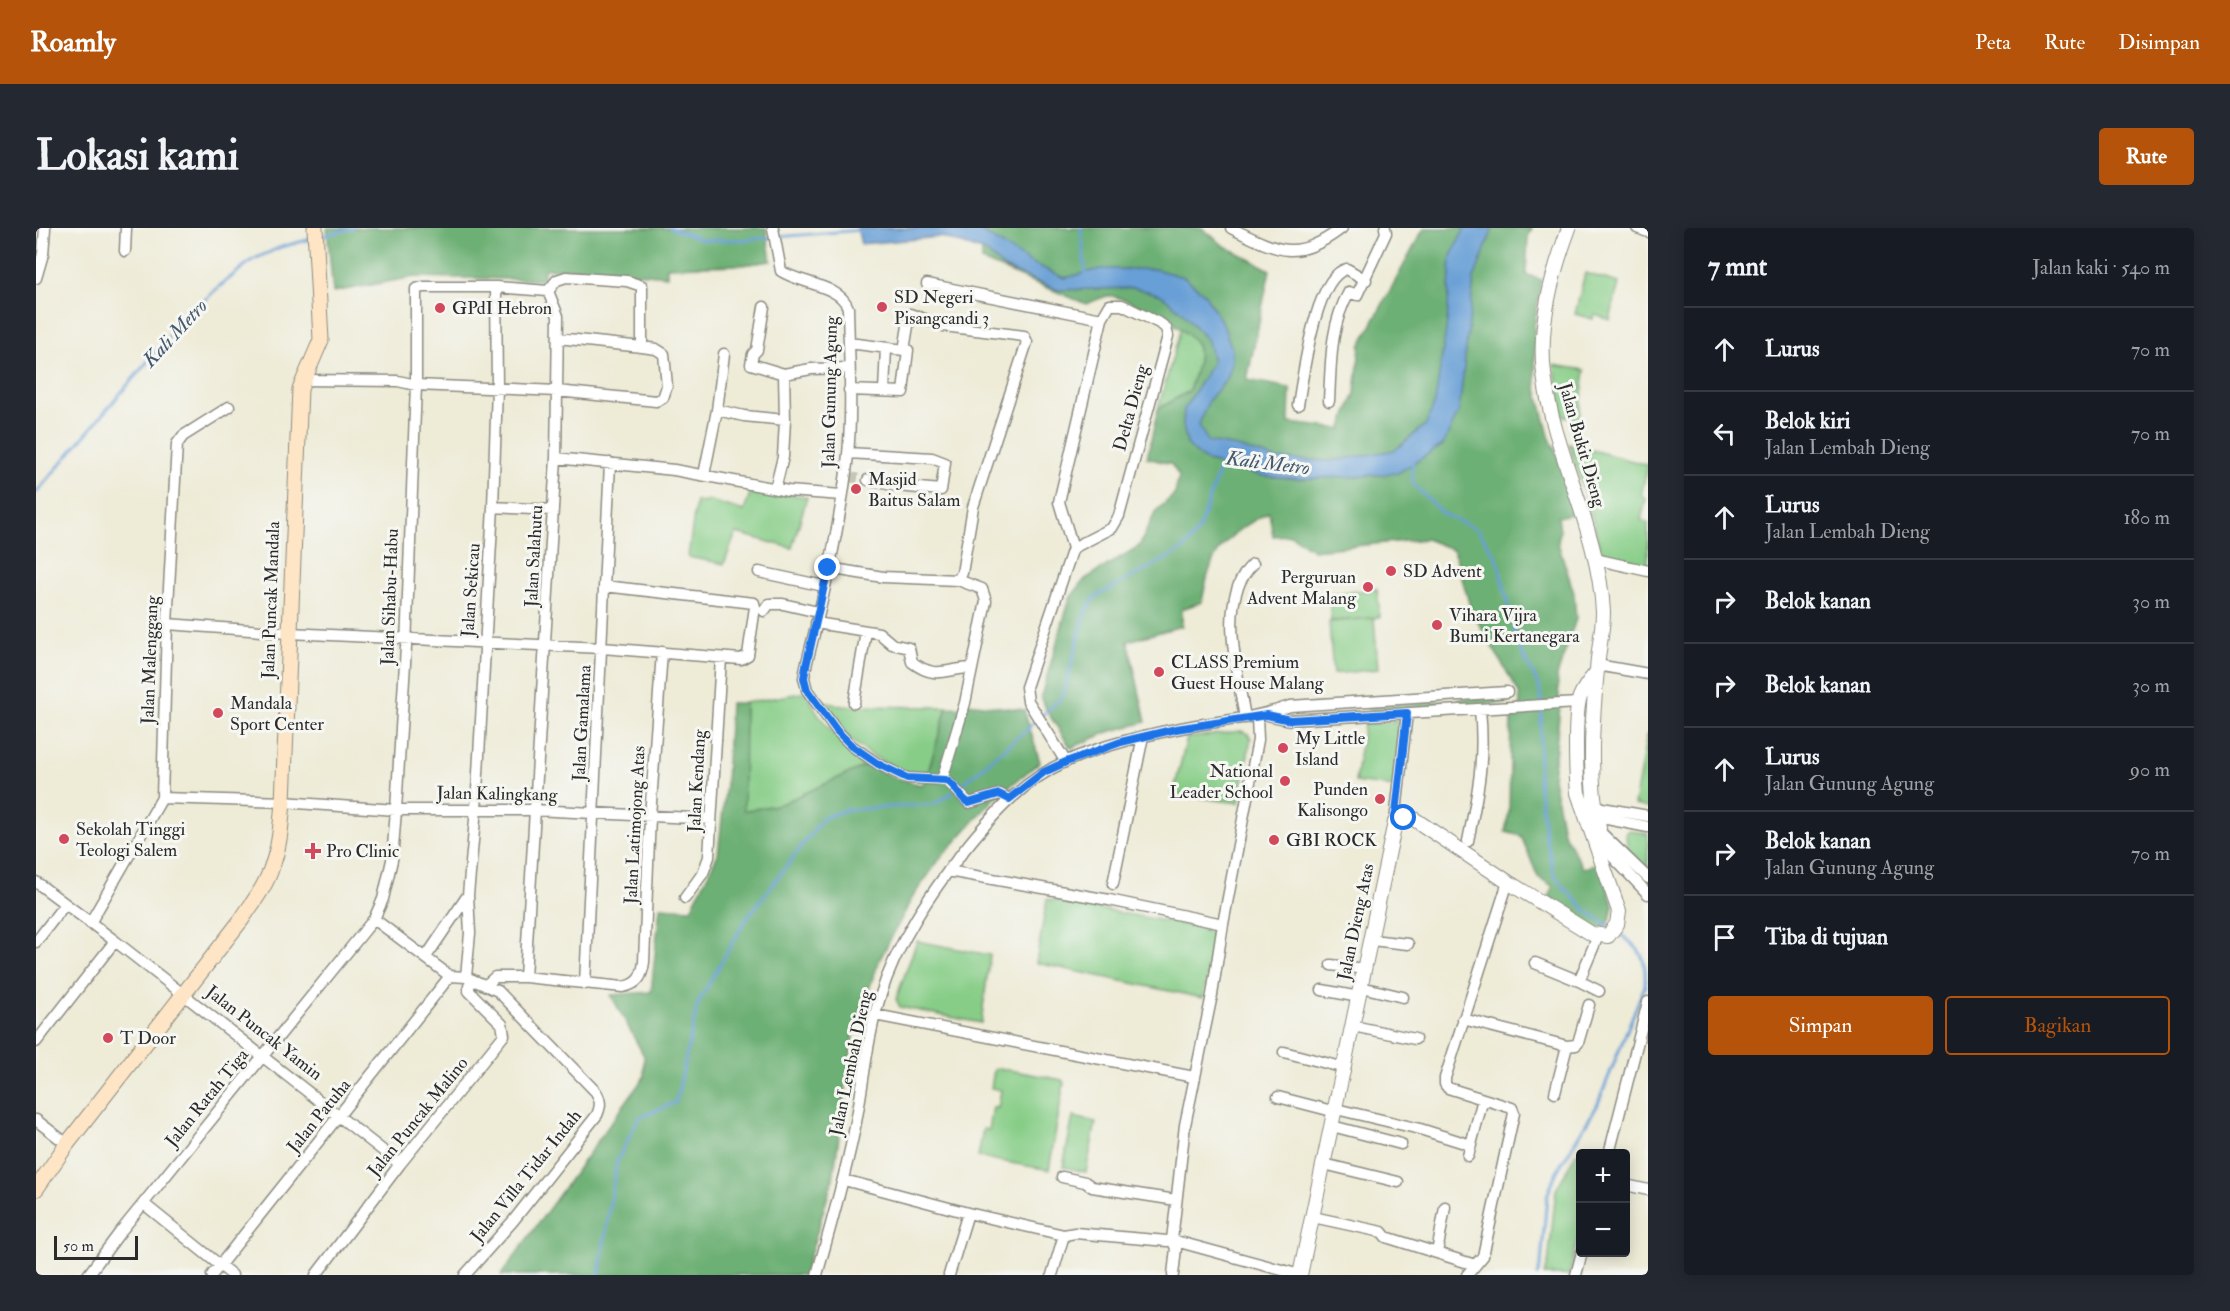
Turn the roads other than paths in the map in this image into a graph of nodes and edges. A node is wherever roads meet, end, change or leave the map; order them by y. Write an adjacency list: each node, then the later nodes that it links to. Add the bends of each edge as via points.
1 (45, 228): 12 (street)
2 (126, 228): 11 (street)
3 (315, 228): 27 (main road, Jalan Puncak Mandala, via 320,347)
4 (773, 228): 20 (street, Jalan Gunung Agung, via 781,270 821,286 845,301)
5 (1231, 228): 6 (street, via 1274,249 1293,251 1315,245)
6 (1342, 228)
7 (1385, 228): 13 (street)
8 (1569, 228): 48 (street, Jalan Bukit Dieng, via 1551,284 1544,374)
9 (1637, 228): 10 (street)
10 (1648, 232)
11 (125, 250)
12 (36, 278)
13 (1366, 280): 33 (street, via 1357,295 1349,292 1340,308 1331,346); 34 (street, via 1347,269 1331,279 1311,330)
14 (927, 284): 18 (street)
15 (496, 287): 16 (street); 28 (street, Jalan Sihabu-Habu, via 416,289); 29 (street, Jalan Sekicau)
16 (548, 291): 19 (street, Jalan Salahutu, via 558,316); 21 (street, via 557,280 566,277 639,284 643,288)
17 (764, 307): 26 (street, via 751,364)
18 (1102, 319): 47 (street, via 1059,502); 47 (street, Delta Dieng, via 1110,304 1119,304 1161,324 1168,336 1116,523)
19 (558, 338): 21 (street); 31 (street, Jalan Salahutu)
20 (849, 343): 22 (street); 25 (street, Jalan Gunung Agung)
21 (642, 347): 31 (street, via 664,354 667,386 660,400)
22 (886, 348): 23 (street); 32 (street)
23 (904, 350): 32 (street, via 908,350 903,392); 53 (street, via 910,314 944,326 1027,338 973,507)
24 (724, 354): 36 (street)
25 (849, 368): 26 (street); 30 (street, Jalan Gunung Agung)
26 (785, 374): 37 (street)
27 (302, 380): 28 (street, via 398,381); 60 (main road, Jalan Puncak Mandala)
28 (416, 385): 29 (street); 61 (street, Jalan Sihabu-Habu)
29 (497, 387): 31 (street); 45 (street, Jalan Sekicau)
30 (849, 390): 32 (street); 38 (street, Jalan Gunung Agung)
31 (556, 391): 39 (street, Jalan Salahutu)
32 (884, 391)
33 (1329, 400)
34 (1298, 405)
35 (230, 407): 58 (street, Jalan Malenggang, via 183,436 177,444)
36 (717, 410): 37 (street); 41 (street)
37 (785, 420): 43 (street, via 783,457)
38 (848, 453): 42 (street, via 932,458 945,464 941,490); 44 (street, Jalan Gunung Agung)
39 (556, 458): 40 (street); 46 (street, Jalan Salahutu)
40 (610, 462): 41 (street); 54 (street, Jalan Gamalama)
41 (704, 475): 43 (street)
42 (868, 480)
43 (775, 489): 44 (street)
44 (842, 495): 50 (street, Jalan Gunung Agung)
45 (493, 507): 46 (street); 62 (street, Jalan Sekicau)
46 (553, 510): 63 (street, Jalan Salahutu)
47 (1073, 548): 85 (street, via 1027,682 1027,696)
48 (1595, 559): 51 (street); 68 (street, Jalan Bukit Dieng, via 1603,615)
49 (1253, 564): 82 (street, via 1235,590 1232,611)
50 (828, 568): 53 (street, via 883,577); 55 (street, Jalan Gunung Agung)
51 (1648, 571)
52 (759, 572): 55 (street)
53 (958, 580): 67 (street, via 982,589 986,597)
54 (604, 586): 64 (street, Jalan Gamalama); 66 (street, via 754,603 748,655 741,659)
55 (824, 586): 57 (street, Jalan Gunung Agung)
56 (764, 611): 57 (street, via 769,604 777,603)
57 (817, 618): 59 (street); 86 (street, Jalan Gunung Agung, via 804,678 807,690 837,731 889,770 907,778)
58 (167, 624): 60 (street); 87 (street, Jalan Malenggang)
59 (866, 631): 67 (street, via 909,648 912,662 932,672); 75 (street)
60 (289, 633): 61 (street); 89 (main road, Jalan Puncak Mandala)
61 (406, 638): 62 (street); 91 (street, Jalan Sihabu-Habu)
62 (484, 642): 63 (street); 90 (street, Jalan Sekicau)
63 (545, 646): 64 (street); 92 (street, Jalan Salahutu)
64 (602, 648): 65 (street); 93 (street, Jalan Gamalama)
65 (662, 652): 66 (street); 94 (street, Jalan Latimojong Atas)
66 (721, 658): 96 (street, Jalan Kendang)
67 (972, 668): 86 (street)
68 (1597, 669): 69 (street); 72 (street, Jalan Bukit Dieng); 74 (street, Jalan Bukit Dieng)
69 (1648, 674)
70 (1507, 692): 71 (street)
71 (1450, 696): 73 (street); 78 (street)
72 (1595, 696): 74 (street); 98 (street, Jalan Bukit Dieng)
73 (1358, 702): 76 (street); 81 (street)
74 (1578, 703): 77 (street); 98 (street, Jalan Bukit Dieng, via 1578,793)
75 (854, 704)
76 (1290, 706): 80 (street); 83 (street)
77 (1480, 709): 78 (street); 100 (street, via 1482,767)
78 (1450, 711): 79 (street)
79 (1407, 713): 81 (street); 97 (street)
80 (1262, 715): 82 (street, Jalan Lembah Dieng); 83 (street); 112 (street)
81 (1358, 715): 83 (street)
82 (1245, 718): 84 (street, Jalan Lembah Dieng)
83 (1290, 720)
84 (1143, 736): 85 (street, Jalan Lembah Dieng); 105 (street)
85 (1066, 762): 88 (street, Jalan Lembah Dieng, via 1044,772)
86 (946, 781): 88 (street, via 969,803 999,794)
87 (162, 798): 89 (street, Jalan Kalingkang); 111 (street, Jalan Malenggang)
88 (1009, 799): 101 (street, Jalan Lembah Dieng)
89 (283, 802): 91 (street, Jalan Kalingkang); 131 (main road, Jalan Puncak Mandala, via 272,867 261,891)
90 (476, 809): 91 (street, Jalan Kalingkang); 92 (street, Jalan Kalingkang); 107 (street, Jalan Sekicau)
91 (396, 810): 110 (street, Jalan Ratah Tiga, via 388,880)
92 (535, 810): 93 (street, Jalan Kalingkang); 123 (street, Jalan Salahutu)
93 (594, 812): 94 (street, Jalan Kalingkang); 126 (street, Jalan Gamalama)
94 (650, 816): 96 (street, Jalan Kalingkang); 126 (street, Jalan Latimojong Atas, via 642,974 632,986)
95 (1648, 816): 98 (street)
96 (711, 819): 108 (street, Jalan Kendang, via 703,873)
97 (1395, 822): 104 (street, via 1414,819); 114 (street, Jalan Dieng Atas)
98 (1594, 824): 99 (street); 102 (street); 106 (street); 113 (street, Jalan Bukit Dieng, via 1619,912 1617,924)
99 (1648, 827)
100 (1468, 841)
101 (948, 871): 112 (street); 135 (street, Jalan Lembah Dieng, via 908,933)
102 (1648, 878)
103 (36, 882): 109 (street)
104 (1508, 882): 113 (street); 136 (street)
105 (1113, 884)
106 (1648, 894)
107 (468, 895): 118 (street); 124 (street, Jalan Sekicau)
108 (685, 898)
109 (65, 904): 111 (street); 116 (street)
110 (374, 919): 118 (street); 142 (street, Jalan Ratah Tiga)
111 (90, 924): 115 (street)
112 (1223, 924): 144 (street)
113 (1603, 936): 125 (street)
114 (1371, 940): 117 (street); 121 (street, Jalan Dieng Atas)
115 (115, 941): 131 (street); 139 (street)
116 (36, 942)
117 (1408, 944)
118 (426, 957): 122 (street)
119 (1535, 963): 125 (street)
120 (1331, 965): 121 (street)
121 (1365, 969): 130 (street, Jalan Dieng Atas)
122 (450, 976): 124 (street, Jalan Villa Tidar Indah); 149 (street, Jalan Patuha)
123 (525, 977): 126 (street); 127 (street, via 495,977)
124 (470, 979): 127 (street, Jalan Villa Tidar Indah); 155 (street, Jalan Puncak Malino, via 469,991 501,1024 504,1035)
125 (1579, 981): 129 (street)
126 (585, 984)
127 (486, 985): 178 (street, Jalan Villa Tidar Indah, via 506,997 596,1092 601,1106 513,1221)
128 (1322, 990): 130 (street)
129 (1599, 991)
130 (1360, 992): 132 (street); 137 (street, Jalan Dieng Atas)
131 (183, 995): 142 (street, Jalan Puncak Yamin); 152 (main road, Jalan Puncak Yamin)
132 (1403, 997)
133 (1648, 1002): 154 (street)
134 (1589, 1005): 140 (street, via 1578,1043)
135 (875, 1015): 144 (street); 158 (street, Jalan Lembah Dieng)
136 (1463, 1019): 140 (street); 147 (street, via 1445,1084)
137 (1353, 1026): 138 (street); 143 (street, Jalan Dieng Atas)
138 (1415, 1039)
139 (36, 1042)
140 (1568, 1046): 145 (street)
141 (1284, 1052): 143 (street)
142 (263, 1056): 149 (street, Jalan Puncak Yamin); 164 (street, Jalan Ratah Tiga)
143 (1345, 1068): 148 (street, Jalan Dieng Atas)
144 (1194, 1077): 163 (street)
145 (1555, 1093)
146 (1278, 1097): 148 (street)
147 (1483, 1099): 148 (street, via 1469,1150 1420,1129); 172 (street, via 1512,1108 1514,1113 1483,1256)
148 (1336, 1110): 151 (street, Jalan Dieng Atas)
149 (339, 1117): 155 (street, Jalan Puncak Yamin); 173 (street, Jalan Patuha)
150 (36, 1120): 152 (street)
151 (1332, 1126): 153 (street); 156 (street, Jalan Dieng Atas)
152 (67, 1144): 161 (main road, Jalan Puncak Yamin)
153 (1401, 1144)
154 (1610, 1149)
155 (400, 1164): 177 (street, Jalan Puncak Malino)
156 (1324, 1164): 159 (street); 167 (street, Jalan Dieng Atas)
157 (1062, 1177): 163 (street, via 1092,1187)
158 (844, 1180): 166 (street); 179 (street, Jalan Lembah Dieng)
159 (1398, 1182)
160 (1630, 1186): 162 (street)
161 (36, 1189)
162 (1648, 1191)
163 (1176, 1200): 169 (street)
164 (144, 1204): 173 (street); 174 (street, Jalan Ratah Tiga)
165 (1445, 1207): 170 (street)
166 (968, 1213): 168 (street); 180 (street)
167 (1313, 1217): 170 (street, via 1382,1232 1386,1237); 183 (street, Jalan Dieng Atas)
168 (1064, 1235): 169 (street); 181 (street)
169 (1172, 1240): 182 (street, via 1176,1248); 183 (street)
170 (1437, 1253): 172 (street)
171 (1581, 1257): 185 (street)
172 (1475, 1265): 184 (street)
173 (219, 1266): 175 (street, Jalan Patuha); 176 (street)
174 (88, 1275)
175 (212, 1275)
176 (232, 1275)
177 (316, 1275)
178 (465, 1275)
179 (817, 1275)
180 (949, 1275)
181 (1052, 1275)
182 (1173, 1275)
183 (1300, 1275)
184 (1467, 1275)
185 (1576, 1275)

